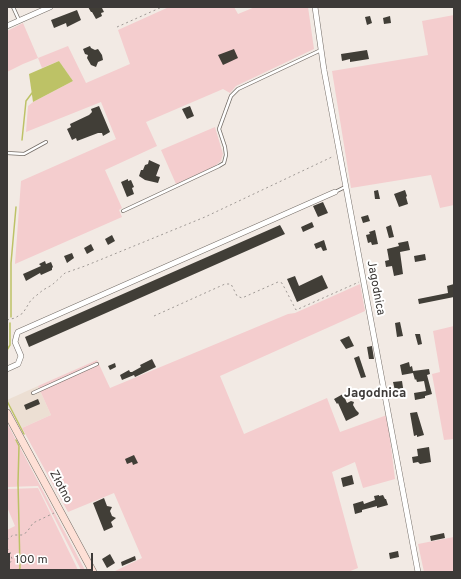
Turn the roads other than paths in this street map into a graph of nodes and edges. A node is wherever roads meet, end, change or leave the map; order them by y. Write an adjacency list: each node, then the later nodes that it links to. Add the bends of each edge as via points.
1 (13, 7): 4 (lane)
2 (50, 7): 4 (street)
3 (315, 7): 6 (street, Jagodnica)
4 (19, 21): 5 (street)
5 (7, 26)
6 (320, 50): 9 (street, Jagodnica); 11 (lane, via 238,89 231,96 219,129 225,147 224,163)
7 (46, 142): 8 (lane, via 24,154)
8 (7, 152)
9 (345, 187): 10 (lane); 17 (street, Jagodnica)
10 (335, 192): 13 (street, via 18,332 15,342 21,356 18,364)
11 (123, 211)
12 (97, 364): 14 (lane)
13 (7, 369)
14 (33, 393)
15 (7, 413): 16 (street, Złotno)
16 (93, 572)
17 (418, 572)

